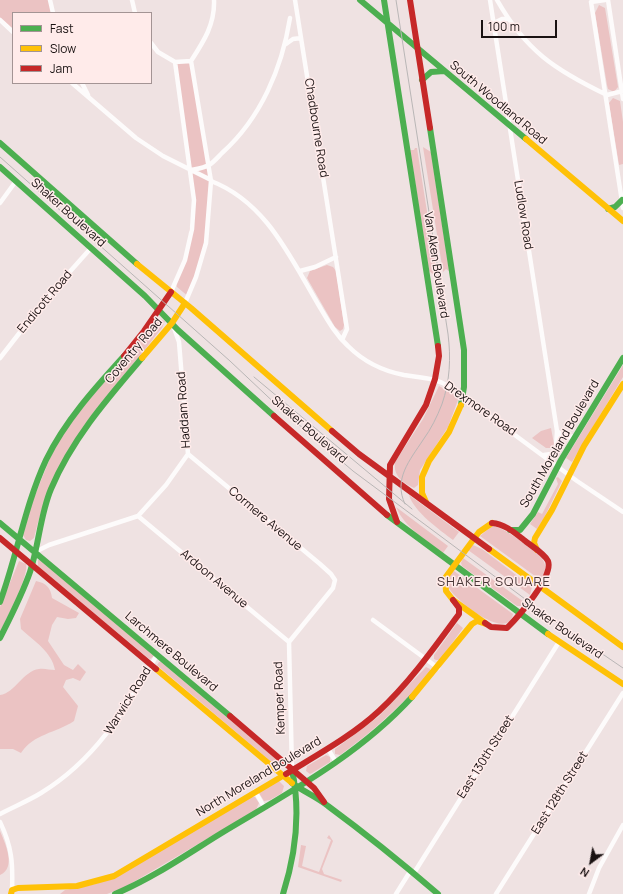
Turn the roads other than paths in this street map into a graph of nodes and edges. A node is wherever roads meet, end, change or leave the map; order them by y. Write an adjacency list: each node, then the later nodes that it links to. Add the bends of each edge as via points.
1 (50, 0): 12 (street)
2 (132, 0): 13 (street)
3 (214, 0): 24 (street, via 211,26)
4 (295, 0): 20 (street, Chadbourne Road)
5 (360, 0): 17 (main road, South Woodland Road)
6 (384, 0): 17 (main road, Van Aken Boulevard)
7 (410, 0): 23 (main road, Van Aken Boulevard)
8 (490, 0): 18 (street, Ludlow Road)
9 (497, 0): 15 (street)
10 (606, 0): 11 (street); 30 (street)
11 (590, 1): 31 (street)
12 (53, 12)
13 (135, 12)
14 (290, 18): 22 (street)
15 (508, 18): 18 (street, via 502,18); 31 (street, via 526,42 552,66)
16 (0, 20): 19 (street)
17 (388, 23): 23 (main road, South Woodland Road); 57 (main road, Van Aken Boulevard, via 437,336)
18 (494, 23): 34 (street, Ludlow Road)
19 (12, 31)
20 (301, 38): 22 (street, via 293,39); 48 (street, Chadbourne Road)
21 (152, 44): 25 (street, via 158,52)
22 (286, 44): 36 (street, via 268,90 250,122 228,148)
23 (418, 48): 26 (main road, South Woodland Road); 27 (main road, Van Aken Boulevard)
24 (191, 61): 25 (street); 36 (street, Coventry Road)
25 (175, 62): 38 (street, Coventry Road)
26 (444, 71): 27 (main road, via 428,73); 34 (main road, South Woodland Road)
27 (422, 80): 59 (main road, Van Aken Boulevard, via 462,337)
28 (73, 84): 32 (street, Drexmore Road)
29 (82, 84): 32 (street)
30 (622, 92): 31 (street); 33 (street)
31 (607, 95): 39 (street)
32 (89, 98): 38 (street, Drexmore Road, via 136,138)
33 (623, 99)
34 (509, 126): 45 (main road, South Woodland Road); 60 (street, Ludlow Road)
35 (0, 143): 50 (main road, Shaker Boulevard)
36 (208, 166): 38 (street); 41 (street, Coventry Road)
37 (0, 167): 40 (main road, Shaker Boulevard)
38 (191, 170): 41 (street, Drexmore Road); 50 (street, Coventry Road, via 194,200 192,229 185,260)
39 (621, 170): 42 (street)
40 (16, 181): 43 (street); 47 (main road, Shaker Boulevard)
41 (211, 181): 49 (street, Drexmore Road, via 233,191 266,221 279,236); 51 (street, Coventry Road, via 206,243)
42 (622, 200): 44 (street); 45 (main road, via 615,207)
43 (0, 203)
44 (623, 208)
45 (608, 209): 46 (main road, South Woodland Road)
46 (623, 222)
47 (91, 248): 52 (main road, Shaker Boulevard); 55 (street, Endicott Road, via 49,295)
48 (336, 256): 49 (street); 54 (street, Chadbourne Road, via 347,329)
49 (300, 272): 54 (street, Drexmore Road, via 332,328)
50 (171, 292): 51 (main road, Shaker Boulevard); 52 (main road, Coventry Road)
51 (185, 303): 53 (main road, Coventry Road); 66 (main road, Shaker Boulevard)
52 (161, 311): 53 (main road, Shaker Boulevard); 74 (main road, Coventry Road, via 87,397 56,441 35,485)
53 (172, 323): 62 (street, Haddam Road, via 178,342); 71 (main road, Shaker Boulevard); 78 (main road, Coventry Road, via 90,420 73,444 50,491)
54 (342, 340): 57 (street, Drexmore Road, via 358,354 384,370)
55 (0, 358)
56 (623, 358): 61 (main road, South Moreland Boulevard)
57 (435, 378): 59 (street, Drexmore Road); 66 (main road, Van Aken Boulevard, via 418,422 392,460)
58 (623, 384): 65 (main road, South Moreland Boulevard, via 584,446)
59 (463, 395): 63 (street, Drexmore Road); 67 (main road, Van Aken Boulevard, via 449,433 422,472 421,490)
60 (557, 431): 61 (street, via 565,438); 63 (street, Ludlow Road, via 556,448 551,454)
61 (575, 436): 64 (main road, South Moreland Boulevard)
62 (188, 454): 69 (street, Haddam Road); 88 (street, Cormere Avenue, via 335,580 333,588)
63 (544, 455): 64 (street, Drexmore Road)
64 (558, 466): 65 (street, Drexmore Road); 72 (main road, South Moreland Boulevard, via 538,507 526,524 520,530)
65 (570, 476): 68 (street, Drexmore Road); 76 (main road, South Moreland Boulevard, via 535,538)
66 (388, 477): 67 (main road, Shaker Boulevard); 71 (main road, Van Aken Boulevard, via 389,499)
67 (430, 506): 75 (main road, Shaker Boulevard)
68 (623, 512)
69 (138, 516): 78 (street); 88 (street, Ardoon Avenue)
70 (0, 523): 74 (main road, Larchmere Boulevard)
71 (397, 523): 79 (main road, Shaker Boulevard)
72 (510, 530): 75 (main road, via 498,523 492,523 483,527); 76 (main road)
73 (0, 538): 77 (main road, Larchmere Boulevard)
74 (19, 539): 77 (main road, Coventry Road); 78 (main road, Larchmere Boulevard)
75 (473, 539): 79 (main road); 81 (main road, Shaker Boulevard)
76 (537, 551): 81 (main road, via 547,559 549,565 548,574)
77 (16, 552): 80 (main road, Larchmere Boulevard); 83 (main road, Coventry Road)
78 (35, 552): 80 (main road, Coventry Road); 91 (main road, Larchmere Boulevard)
79 (454, 565): 82 (main road, via 445,582 446,591); 84 (main road, Shaker Boulevard)
80 (32, 566): 87 (main road, Coventry Road); 93 (main road, Larchmere Boulevard)
81 (539, 587): 84 (main road); 90 (main road, Shaker Boulevard)
82 (453, 600): 86 (main road); 92 (main road, North Moreland Boulevard, via 460,608 459,614)
83 (0, 602)
84 (520, 613): 86 (main road, via 506,628 496,629); 89 (main road, Shaker Boulevard)
85 (373, 620): 92 (street)
86 (486, 624): 94 (main road, via 475,622)
87 (0, 638)
88 (289, 642): 99 (street, Kemper Road)
89 (560, 642): 95 (main road, Shaker Boulevard); 109 (street, East 130th Street)
90 (623, 647)
91 (157, 655): 93 (street, Warwick Road); 99 (main road, Larchmere Boulevard)
92 (426, 659): 94 (street); 97 (main road, North Moreland Boulevard, via 379,711)
93 (152, 664): 100 (main road, Larchmere Boulevard); 106 (street, Warwick Road, via 106,737 84,760 41,793)
94 (438, 668): 98 (main road, via 381,728)
95 (623, 684)
96 (623, 693): 116 (street, East 128th Street)
97 (328, 748): 98 (street); 99 (main road, North Moreland Boulevard)
98 (336, 762): 101 (main road)
99 (292, 770): 100 (main road, North Moreland Boulevard); 101 (main road, Larchmere Boulevard); 102 (main road, Kemper Road)
100 (282, 775): 102 (main road, Larchmere Boulevard); 103 (main road, North Moreland Boulevard)
101 (306, 781): 102 (main road); 104 (main road, Larchmere Boulevard)
102 (297, 787): 104 (main road, Larchmere Boulevard); 105 (main road); 113 (main road, Kemper Road, via 298,814 291,865)
103 (255, 791): 105 (street); 110 (main road, North Moreland Boulevard, via 114,876)
104 (324, 802): 109 (main road, Larchmere Boulevard)
105 (264, 807): 112 (main road, via 151,876)
106 (0, 814)
107 (0, 822): 111 (street, via 11,847 13,859)
108 (623, 825): 117 (street, via 599,868)
109 (412, 872): 114 (street, East 130th Street); 115 (main road, Larchmere Boulevard)
110 (56, 891): 111 (main road, North Moreland Boulevard, via 22,887)
111 (11, 892)
112 (115, 894)
113 (283, 894)
114 (396, 894)
115 (438, 894)
116 (496, 894)
117 (589, 894)

